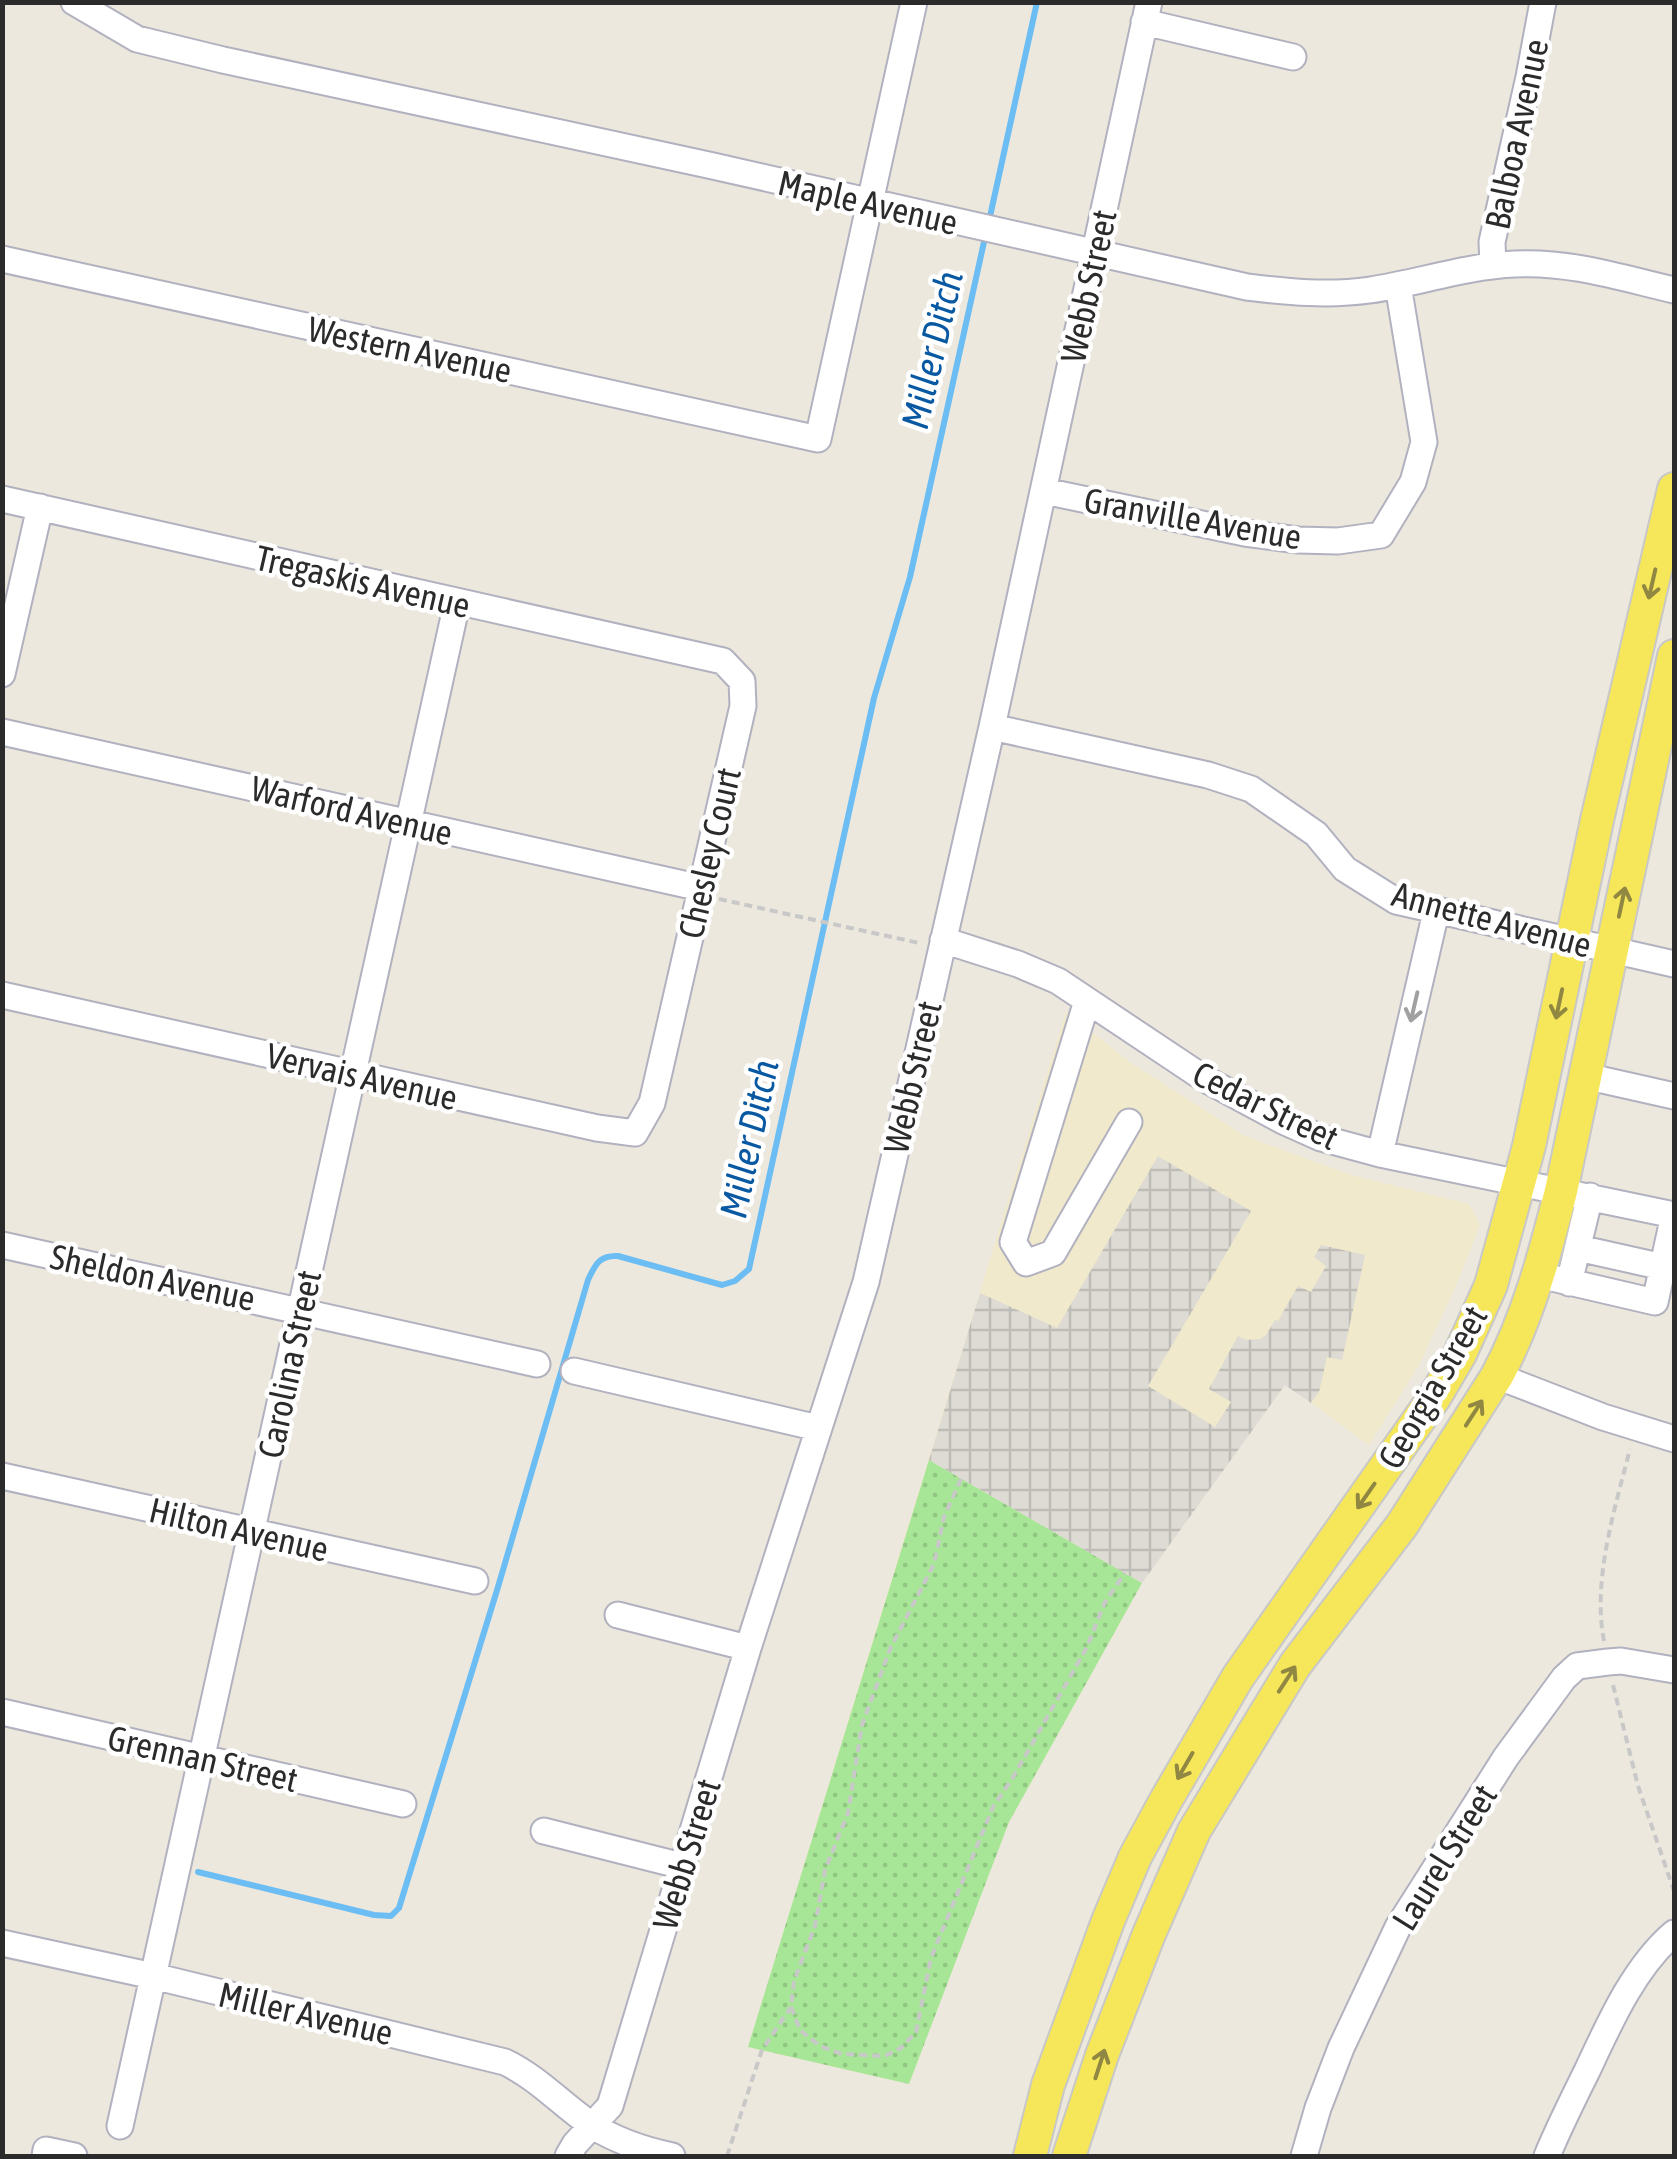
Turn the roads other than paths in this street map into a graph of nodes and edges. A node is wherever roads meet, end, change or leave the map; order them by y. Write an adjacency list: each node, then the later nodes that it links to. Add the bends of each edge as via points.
1 (74, 2): 6 (street, Maple Avenue, via 137,39)
2 (914, 2): 6 (street)
3 (1543, 2): 9 (street, Balboa Avenue, via 1492,242)
4 (1146, 12): 5 (street); 7 (street, Webb Street)
5 (1293, 57)
6 (870, 202): 7 (street, Maple Avenue); 8 (street, Western Avenue, via 818,438)
7 (1095, 254): 10 (street, Maple Avenue, via 1306,294); 12 (street, Webb Street)
8 (2, 259)
9 (1493, 265): 10 (street, Maple Avenue); 11 (street, Maple Avenue, via 1561,264)
10 (1398, 285): 12 (street, Granville Avenue, via 1424,442 1413,482 1381,535 1338,541 1245,533)
11 (1674, 290)
12 (1044, 490): 20 (street, Webb Street)
13 (1674, 490): 25 (main road, Georgia Street, one-way to 25)
14 (2, 498): 15 (street, Tregaskis Avenue)
15 (40, 507): 16 (street, Tregaskis Avenue); 19 (street)
16 (458, 602): 18 (street, Tregaskis Avenue); 22 (street, Carolina Street)
17 (1674, 656): 27 (main road, Georgia Street, one-way to 17)
18 (723, 661): 23 (street, Chesley Court, via 742,681 743,706)
19 (2, 674)
20 (992, 727): 24 (street, Annette Avenue, via 1251,789 1316,834 1345,868 1396,901); 26 (street, Webb Street)
21 (2, 732): 22 (street, Warford Avenue)
22 (409, 822): 23 (street, Warford Avenue); 32 (street, Carolina Street)
23 (700, 891): 31 (street, Chesley Court)
24 (1436, 912): 25 (street, Annette Avenue); 36 (street, one-way to 36)
25 (1572, 941): 27 (street, Annette Avenue); 37 (main road, Georgia Street, one-way to 37)
26 (942, 944): 30 (street, Cedar Street, via 1044,975); 48 (street, Webb Street, via 866,1282)
27 (1612, 950): 28 (street, Annette Avenue); 33 (main road, Georgia Street)
28 (1674, 964)
29 (2, 995): 32 (street, Vervais Avenue)
30 (1087, 1000): 35 (street, via 1013,1242 1026,1264 1053,1253); 36 (street, Cedar Street, via 1205,1080 1283,1121)
31 (664, 1050): 32 (street, Vervais Avenue, via 652,1102 634,1133)
32 (353, 1074): 44 (street, Carolina Street)
33 (1585, 1076): 34 (street); 38 (main road, Georgia Street)
34 (1674, 1096)
35 (1128, 1122)
36 (1380, 1154): 37 (street, Cedar Street)
37 (1519, 1183): 38 (street, Cedar Street); 70 (main road, Georgia Street, one-way to 70, via 1491,1286 1434,1398 1238,1677 1136,1857 1048,2085)
38 (1576, 1194): 39 (street, Cedar Street); 41 (street); 43 (main road, Georgia Street)
39 (1674, 1215): 42 (street)
40 (2, 1244): 44 (street, Sheldon Avenue)
41 (1578, 1248): 42 (street); 43 (street)
42 (1663, 1267): 43 (street, via 1655,1302)
43 (1554, 1279): 47 (main road, Georgia Street)
44 (301, 1310): 45 (street, Sheldon Avenue); 51 (street, Carolina Street)
45 (538, 1364)
46 (574, 1372): 48 (street)
47 (1497, 1376): 49 (street); 71 (main road, Georgia Street, one-way to 47, via 1102,2055 1194,1830 1296,1665 1402,1525)
48 (818, 1428): 54 (street, Webb Street)
49 (1674, 1438)
50 (2, 1476): 51 (street, Hilton Avenue)
51 (252, 1532): 52 (street, Hilton Avenue); 57 (street, Carolina Street)
52 (475, 1581)
53 (618, 1614): 54 (street)
54 (748, 1648): 60 (street, Webb Street)
55 (1674, 1670): 72 (street, Laurel Street, via 1621,1661 1577,1666 1564,1678 1398,1927 1341,2048)
56 (2, 1712): 57 (street, Grennan Street)
57 (202, 1758): 58 (street, Grennan Street); 63 (street, Carolina Street)
58 (403, 1804)
59 (544, 1831): 60 (street)
60 (682, 1866): 64 (street, Webb Street, via 610,2106)
61 (1674, 1932): 73 (street, via 1608,2027)
62 (2, 1943): 63 (street, Miller Avenue)
63 (153, 1976): 64 (street, Miller Avenue, via 505,2062); 65 (street, Carolina Street)
64 (591, 2125): 68 (street, Webb Street); 69 (street, Miller Avenue)
65 (120, 2126)
66 (45, 2156): 67 (street, via 46,2150)
67 (74, 2156)
68 (568, 2156)
69 (672, 2156)
70 (1030, 2156)
71 (1070, 2156)
72 (1304, 2156)
73 (1547, 2156)

